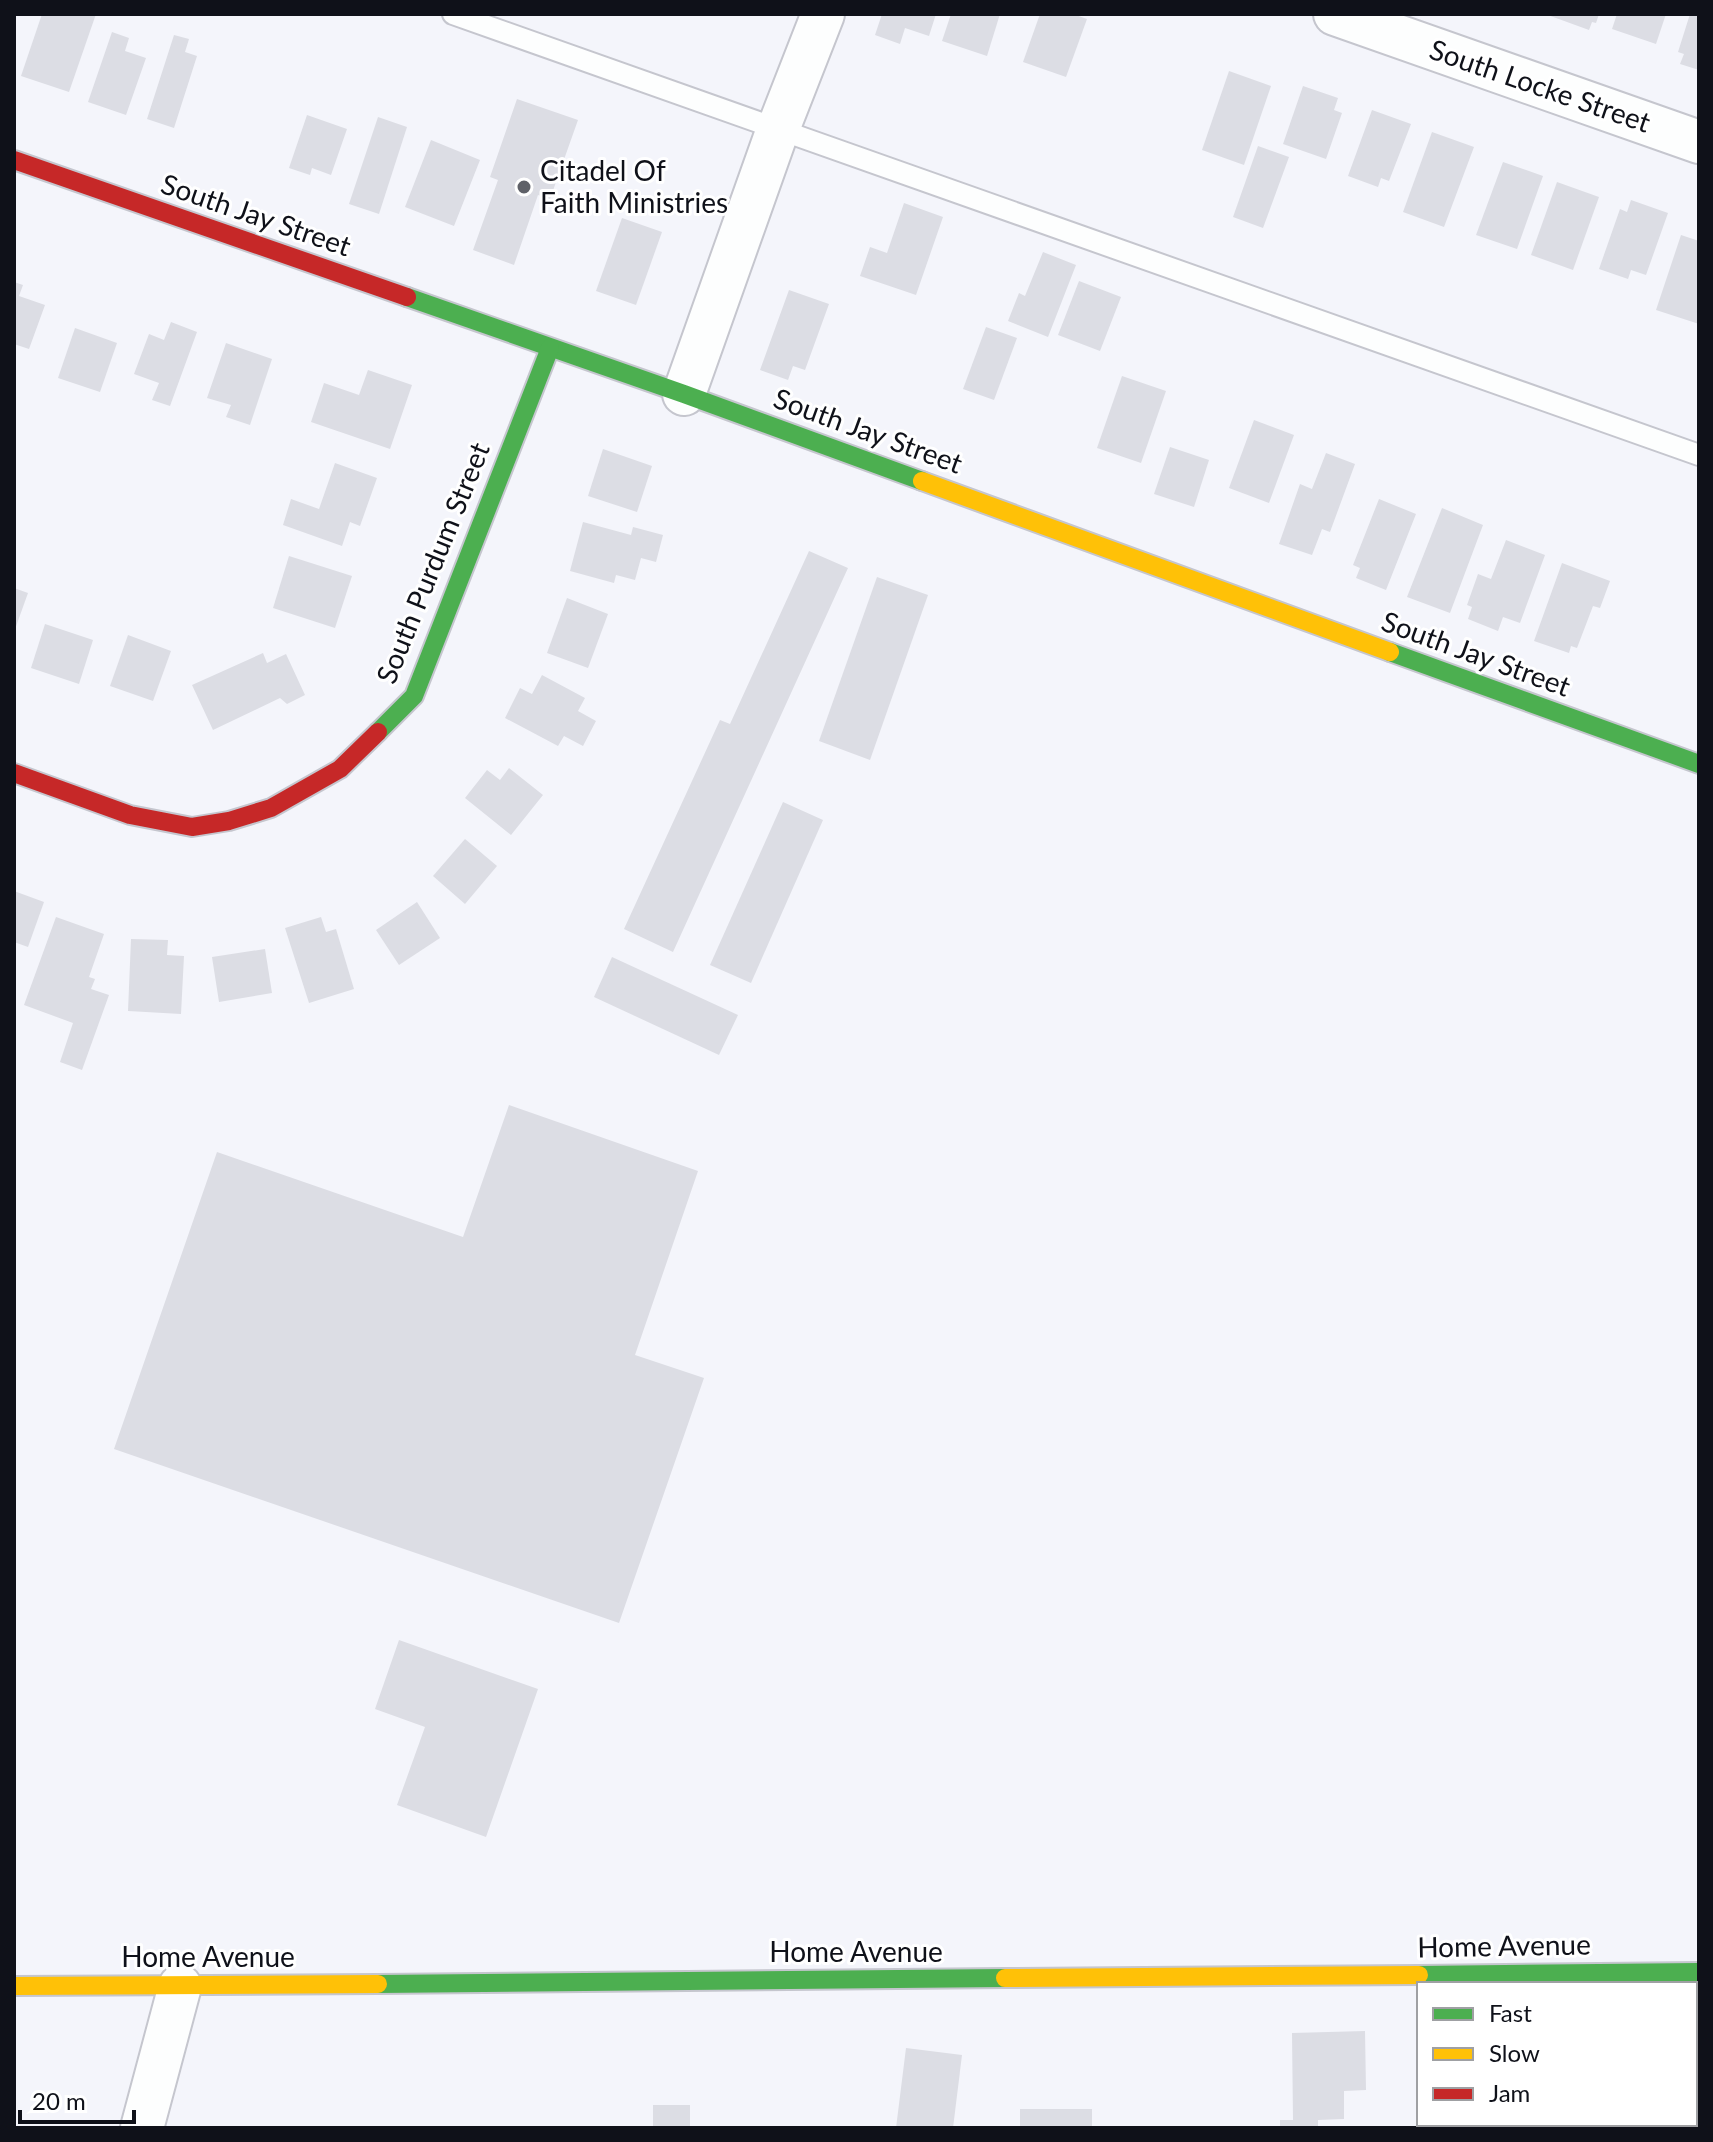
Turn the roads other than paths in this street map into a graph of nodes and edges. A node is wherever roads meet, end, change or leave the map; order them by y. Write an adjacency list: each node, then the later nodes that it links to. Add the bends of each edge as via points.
1 (453, 14): 4 (lane)
2 (823, 14): 4 (street)
3 (1335, 14): 5 (street, South Locke Street)
4 (778, 129): 8 (street); 9 (lane)
5 (1699, 142)
6 (14, 160): 7 (street, South Jay Street)
7 (550, 348): 8 (street, South Jay Street); 11 (street, South Purdum Street, via 414,696 340,769 271,808 192,827 130,815)
8 (684, 394): 10 (street, South Jay Street)
9 (1699, 455)
10 (1699, 764)
11 (14, 773)
12 (1699, 1972): 13 (street, Home Avenue)
13 (1606, 1979): 15 (street, Home Avenue)
14 (14, 1986): 15 (street, Home Avenue)
15 (180, 1986): 16 (street)
16 (142, 2128)

